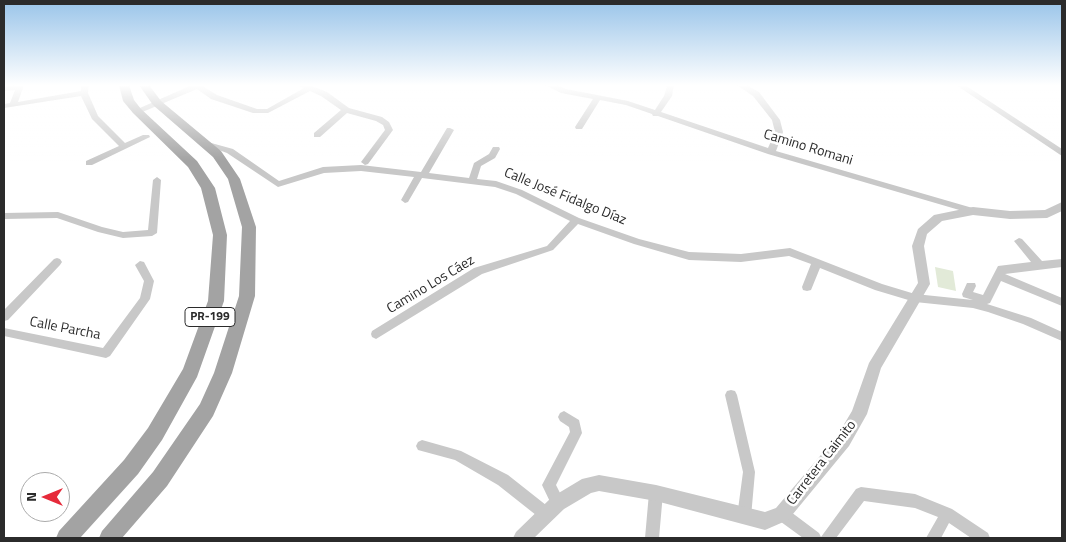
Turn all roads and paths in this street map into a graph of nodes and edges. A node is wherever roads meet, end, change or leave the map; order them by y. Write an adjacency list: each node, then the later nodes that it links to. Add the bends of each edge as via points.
1 (92, 110): 19 (street)
2 (166, 110): 18 (main road, PR-199)
3 (251, 110): 4 (street)
4 (269, 110)
5 (346, 110): 16 (street)
6 (347, 110): 23 (street, via 379,119 389,130)
7 (589, 110): 14 (street)
8 (647, 110): 13 (street, Camino Romani)
9 (658, 110): 13 (street)
10 (769, 110): 21 (street, via 776,120 779,132)
11 (998, 110): 22 (street)
12 (137, 111): 56 (main road, PR-199, via 194,164 208,188 220,235 216,300 191,372 155,434 131,467)
13 (656, 114): 21 (street, Camino Romani)
14 (579, 127)
15 (450, 130): 25 (street)
16 (317, 135)
17 (146, 138): 19 (street)
18 (204, 143): 25 (street, Calle José Fidalgo Díaz, via 230,151 278,184 323,170 361,168); 57 (main road, PR-199, via 217,154 234,179 249,227 247,296 223,374 207,410 160,479)
19 (124, 147): 24 (street)
20 (496, 149): 27 (street, via 492,156 477,165)
21 (771, 152): 30 (street, Camino Romani)
22 (1062, 153)
23 (365, 162)
24 (89, 163)
25 (422, 175): 27 (street, Calle José Fidalgo Díaz); 28 (street)
26 (157, 180): 31 (street, via 152,234 123,235 58,215)
27 (472, 181): 32 (street, Calle José Fidalgo Díaz, via 496,184 519,192)
28 (405, 200)
29 (1062, 206): 30 (street, Carretera Caimito, via 1047,214)
30 (973, 211): 42 (street, Carretera Caimito, via 938,218 922,232 918,246 924,284)
31 (4, 216)
32 (576, 220): 35 (street, Calle José Fidalgo Díaz, via 637,242 690,256 741,258 790,252); 46 (street, Camino Los Cáez, via 550,248 478,271)
33 (1018, 241): 38 (street)
34 (57, 262): 44 (street)
35 (817, 262): 41 (street); 42 (street, Calle José Fidalgo Díaz)
36 (1062, 263): 38 (street)
37 (140, 265): 45 (street, Calle Parcha, via 149,281 145,299 106,353)
38 (1039, 265): 39 (street, via 1002,269)
39 (998, 275): 40 (street, via 986,300 967,294); 43 (street)
40 (971, 286)
41 (807, 287)
42 (915, 298): 47 (street, Calle José Fidalgo Díaz, via 973,304 1027,321); 53 (street, Carretera Caimito, via 874,367 859,414 847,434)
43 (1062, 302)
44 (4, 317)
45 (4, 332)
46 (376, 334)
47 (1062, 337)
48 (731, 395): 55 (street, via 749,472)
49 (564, 417): 52 (street, via 575,424 576,433 549,485)
50 (422, 446): 52 (street, via 457,455)
51 (656, 492): 52 (street, Carretera Caimito, via 599,483 588,485); 55 (street, Carretera Caimito); 59 (street)
52 (552, 509): 58 (street, Carretera Caimito)
53 (782, 514): 55 (street, Carretera Caimito, via 765,522); 60 (street)
54 (947, 514): 61 (street, via 915,501 861,494); 62 (street); 63 (street)
55 (744, 518)
56 (66, 538)
57 (109, 538)
58 (522, 538)
59 (652, 538)
60 (814, 538)
61 (826, 538)
62 (933, 538)
63 (983, 538)

